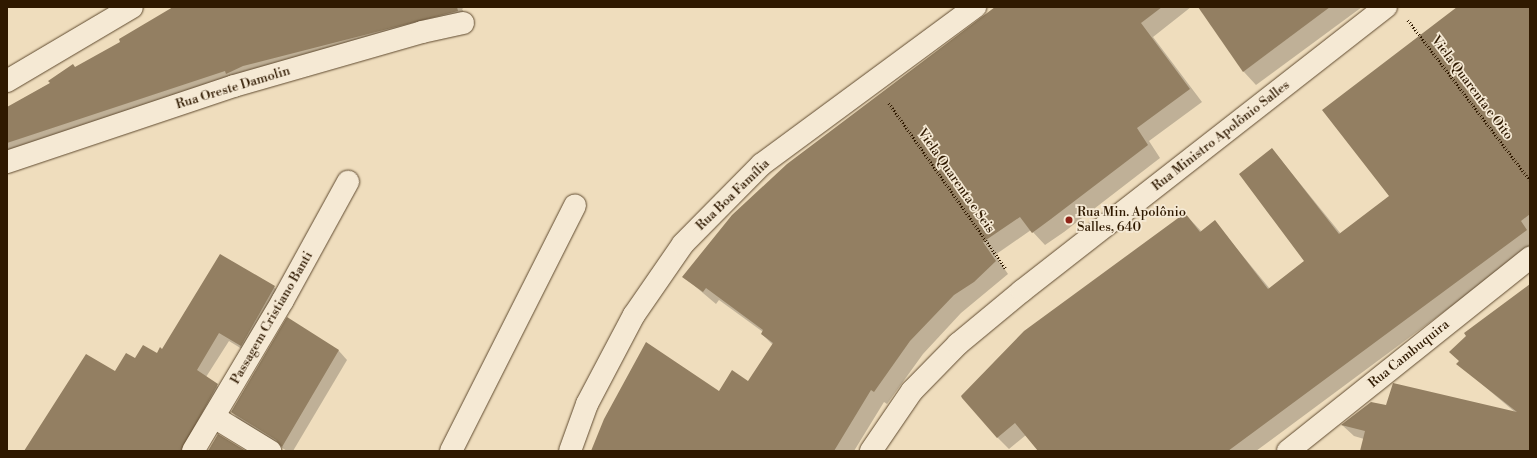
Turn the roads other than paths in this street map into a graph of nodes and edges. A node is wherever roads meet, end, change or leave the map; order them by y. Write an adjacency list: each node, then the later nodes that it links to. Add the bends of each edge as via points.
1 (132, 7): 5 (street)
2 (975, 7): 14 (street, Rua Boa Família, via 762,164 683,244 634,315 587,404)
3 (1395, 10): 15 (street, Rua Ministro Apolônio Salles, via 1022,291 958,344 912,391)
4 (463, 23): 6 (street, Rua Oreste Damolin, via 422,32 234,86)
5 (7, 81)
6 (7, 162)
7 (348, 182): 10 (street, Passagem Cristiano Banti)
8 (575, 205): 13 (street)
9 (1530, 258): 16 (street, Rua Cambuquira)
10 (214, 417): 11 (street, Passagem Cristiano Banti); 12 (street)
11 (193, 451)
12 (270, 451)
13 (451, 451)
14 (570, 451)
15 (870, 451)
16 (1288, 451)

